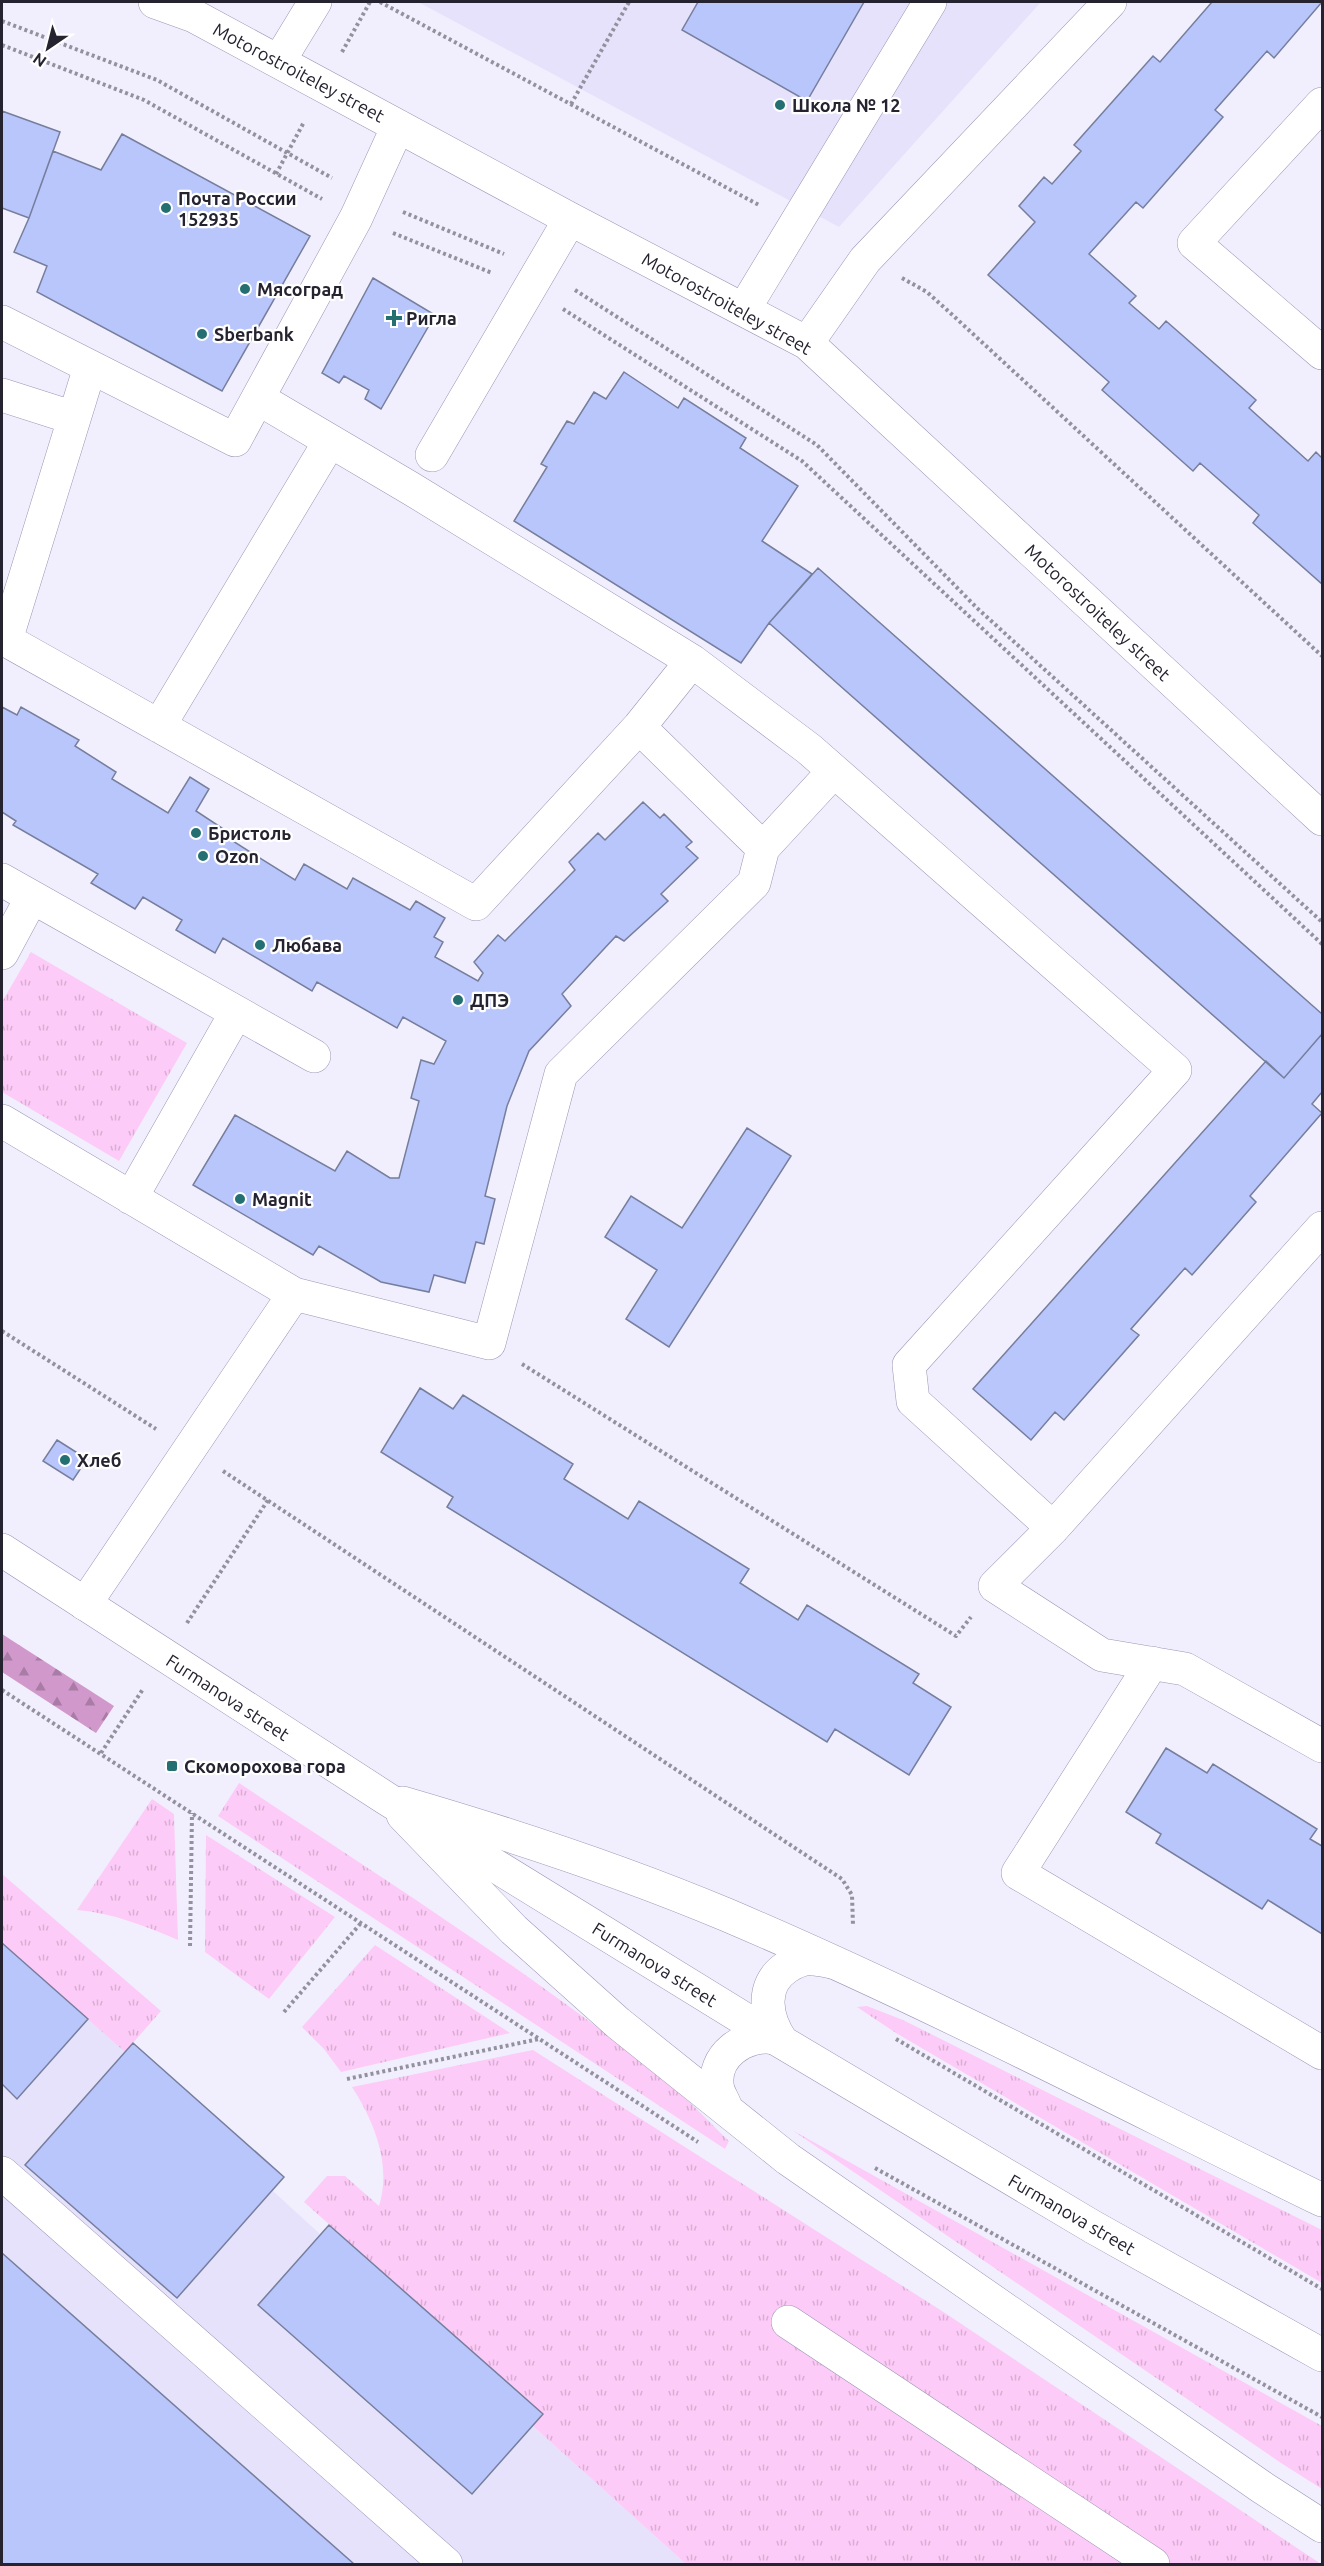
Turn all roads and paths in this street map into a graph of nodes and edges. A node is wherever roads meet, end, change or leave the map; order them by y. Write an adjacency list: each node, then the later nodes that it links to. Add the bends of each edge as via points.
1 (155, 2): 6 (street, Motorostroiteley street)
2 (315, 2): 9 (street)
3 (629, 2): 10 (path)
4 (930, 2): 16 (street)
5 (1110, 2): 18 (street, via 865,260)
6 (198, 9): 9 (street, Motorostroiteley street)
7 (2, 21): 13 (path, via 157,80)
8 (2, 45): 13 (path, via 144,100)
9 (279, 61): 12 (street, Motorostroiteley street)
10 (571, 104)
11 (1323, 104): 19 (street, via 1194,243)
12 (398, 126): 13 (street); 14 (street, Motorostroiteley street)
13 (361, 208): 15 (path); 15 (path); 22 (street)
14 (570, 219): 15 (street); 16 (street, Motorostroiteley street)
15 (537, 279): 25 (street); 34 (path, via 817,445 977,608); 35 (path, via 802,461)
16 (744, 309): 18 (street, Motorostroiteley street)
17 (2, 322): 20 (street)
18 (807, 342): 30 (street, Motorostroiteley street)
19 (1323, 353)
20 (90, 367): 22 (street, via 236,440); 23 (street)
21 (2, 396): 23 (street)
22 (259, 399): 24 (street)
23 (74, 418): 27 (street, via 6,640)
24 (330, 441): 26 (street); 27 (street)
25 (432, 455)
26 (692, 662): 28 (street); 29 (street)
27 (159, 726): 28 (street, via 476,904)
28 (639, 727): 31 (street)
29 (834, 771): 31 (street); 46 (street, via 1175,1070 909,1365 913,1401)
30 (1323, 819)
31 (763, 848): 44 (street, via 754,883 561,1074)
32 (2, 880): 33 (street)
33 (31, 898): 36 (street); 37 (street)
34 (1323, 922)
35 (1323, 944)
36 (2, 953)
37 (236, 1013): 38 (street); 40 (street)
38 (314, 1056)
39 (2, 1121): 40 (street)
40 (131, 1198): 42 (street)
41 (1323, 1228): 46 (street)
42 (294, 1294): 44 (street); 45 (street)
43 (2, 1331): 45 (path)
44 (489, 1343): 48 (path, via 956,1636)
45 (190, 1451): 49 (street); 55 (path)
46 (1053, 1528): 48 (street)
47 (2, 1550): 49 (street, Furmanova street)
48 (995, 1586): 50 (street, via 1102,1655)
49 (85, 1604): 53 (street, Furmanova street)
50 (1152, 1663): 52 (street, via 1185,1669); 63 (street, via 1018,1873)
51 (2, 1690): 54 (path)
52 (1323, 1746)
53 (387, 1799): 58 (street, via 537,1843 724,1914); 62 (street, Furmanova street); 65 (street, via 523,1938 618,2023)
54 (192, 1812): 56 (path); 57 (path)
55 (842, 1879)
56 (361, 1923): 59 (path); 61 (path)
57 (190, 1946)
58 (832, 1962): 62 (street, via 797,1961 773,1981 767,1996 768,2012); 69 (street)
59 (284, 2012)
60 (891, 2036): 70 (path)
61 (539, 2039): 64 (path); 66 (path)
62 (779, 2040): 65 (street, via 763,2036 747,2039 724,2059 718,2090); 72 (street, Furmanova street, via 1093,2227)
63 (1323, 2053)
64 (347, 2079)
65 (726, 2108): 74 (street, via 798,2165 1253,2482)
66 (705, 2146)
67 (871, 2165): 73 (path)
68 (2, 2173): 75 (street)
69 (1323, 2200)
70 (1323, 2289)
71 (788, 2322): 76 (street)
72 (1323, 2355)
73 (1323, 2417)
74 (1323, 2526)
75 (446, 2565)
76 (1153, 2565)

